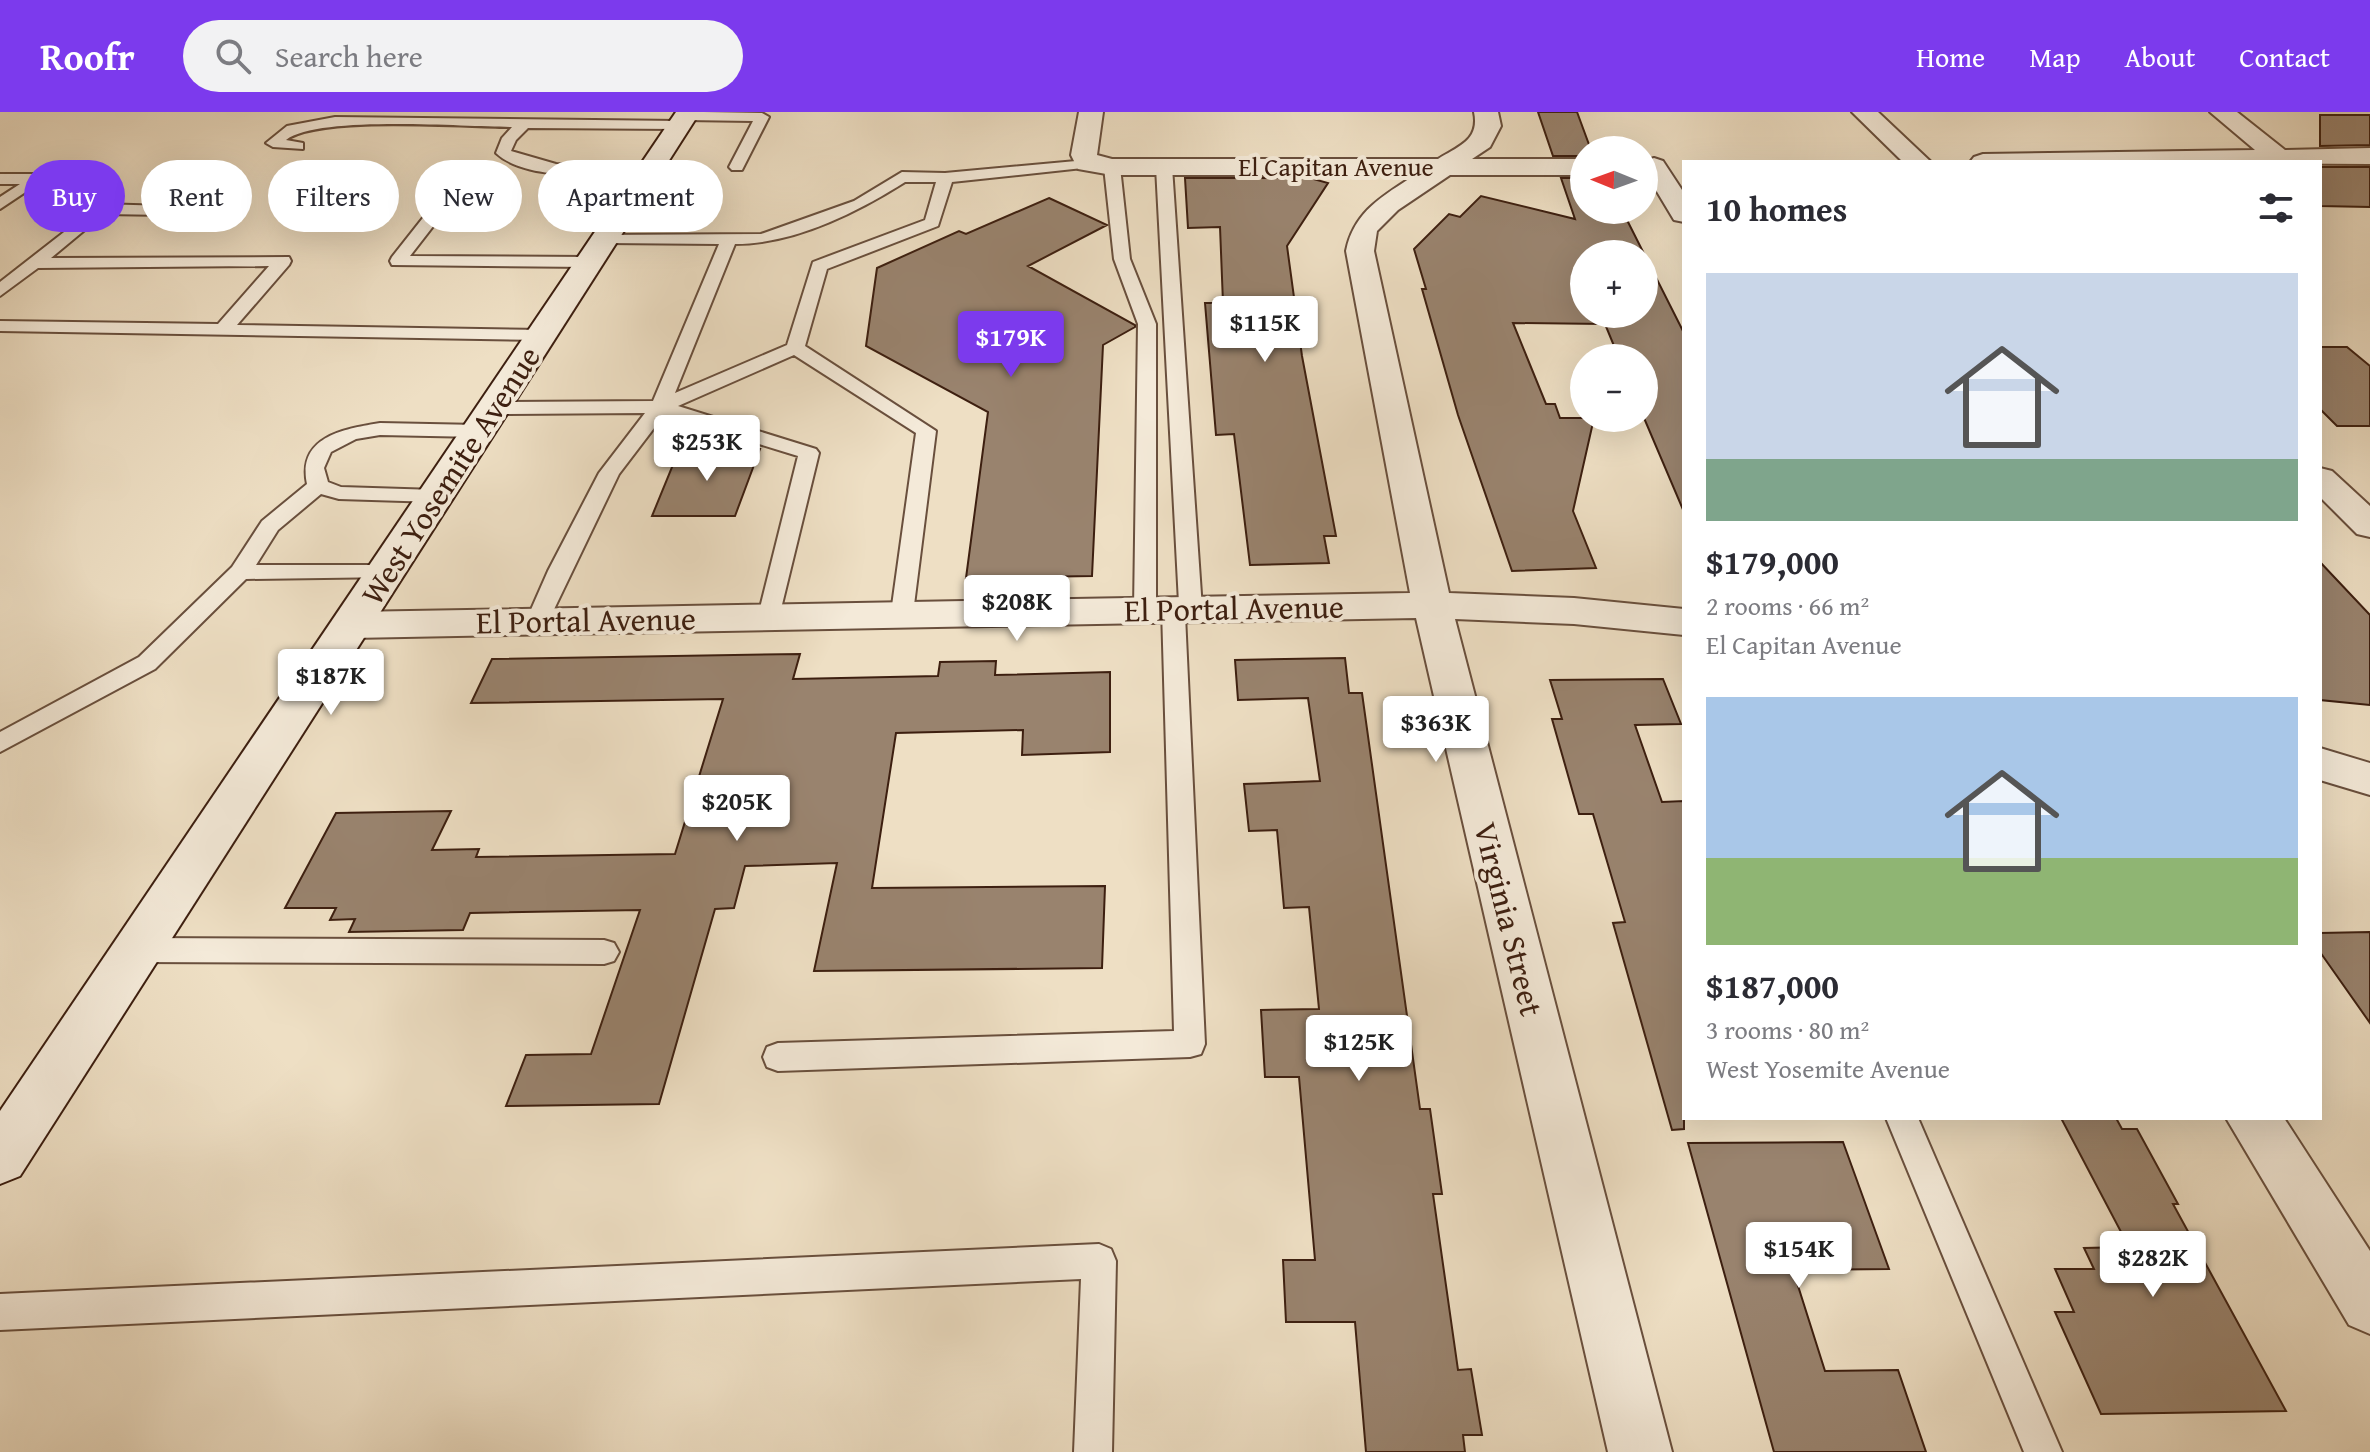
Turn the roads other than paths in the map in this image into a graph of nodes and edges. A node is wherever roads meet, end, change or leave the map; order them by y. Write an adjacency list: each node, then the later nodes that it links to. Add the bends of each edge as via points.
1 (1091, 112): 14 (street, via 1084,155)
2 (1486, 112): 15 (street, Virginia Street, via 1489,126 1481,142)
3 (1864, 112): 11 (street)
4 (2222, 112): 9 (street)
5 (684, 118): 6 (lane); 10 (street, West Yosemite Avenue); 18 (lane, via 762,117)
6 (523, 124): 7 (lane, via 335,121 292,129 273,143); 13 (lane, via 503,153)
7 (298, 146)
8 (2370, 156): 9 (street)
9 (2280, 158): 12 (street)
10 (656, 160)
11 (1916, 160)
12 (2132, 160)
13 (538, 163)
14 (1100, 165): 19 (street, El Capitan Avenue); 21 (lane); 46 (lane, via 1122,259 1147,324)
15 (1445, 165): 19 (street, El Capitan Avenue); 20 (street, El Capitan Avenue); 45 (street, Virginia Street, via 1389,204 1364,229 1360,251)
16 (1658, 166): 17 (street)
17 (1682, 166)
18 (737, 167)
19 (1164, 167): 46 (lane)
20 (1570, 167)
21 (945, 178): 29 (lane, via 902,177 860,204 763,239); 36 (lane, via 932,223 819,266)
22 (1658, 178): 26 (street)
23 (0, 179): 24 (lane, via 37,179)
24 (0, 204)
25 (141, 210): 31 (lane, via 100,209)
26 (1682, 211)
27 (421, 232): 30 (lane, via 398,261)
28 (610, 232): 30 (street, West Yosemite Avenue)
29 (729, 239): 30 (lane); 37 (lane)
30 (598, 250): 35 (street, West Yosemite Avenue)
31 (35, 263): 32 (lane); 34 (lane, via 283,261)
32 (0, 291)
33 (0, 326): 34 (lane)
34 (223, 330): 35 (lane)
35 (542, 335): 38 (street, West Yosemite Avenue)
36 (795, 348): 37 (lane); 47 (lane, via 926,431)
37 (660, 407): 38 (lane); 48 (lane, via 809,453); 49 (lane, via 609,473)
38 (487, 419): 40 (lane, via 351,434 322,449 314,468); 41 (street, West Yosemite Avenue)
39 (2322, 480): 42 (street)
40 (318, 486): 41 (lane, via 339,493); 43 (lane, via 270,526)
41 (436, 496): 44 (street, West Yosemite Avenue)
42 (2370, 526)
43 (240, 572): 44 (lane); 52 (lane, via 147,663)
44 (386, 572): 51 (street, West Yosemite Avenue)
45 (1432, 605): 46 (street, El Portal Avenue); 50 (street, El Portal Avenue); 64 (street, Virginia Street)
46 (1170, 609): 47 (street, El Portal Avenue); 57 (lane, via 1190,1044)
47 (902, 613): 48 (street, El Portal Avenue)
48 (770, 616): 49 (street, El Portal Avenue)
49 (538, 621): 51 (street, El Portal Avenue)
50 (1682, 622)
51 (352, 625): 55 (street, West Yosemite Avenue)
52 (0, 743)
53 (2322, 765): 54 (street)
54 (2370, 779)
55 (138, 950): 56 (lane); 60 (street, West Yosemite Avenue)
56 (604, 952)
57 (778, 1057)
58 (1903, 1120): 65 (lane)
59 (2254, 1120): 61 (street)
60 (0, 1158)
61 (2370, 1304)
62 (0, 1312): 63 (lane, via 1099,1261)
63 (1093, 1452)
64 (1640, 1452)
65 (2043, 1452)

